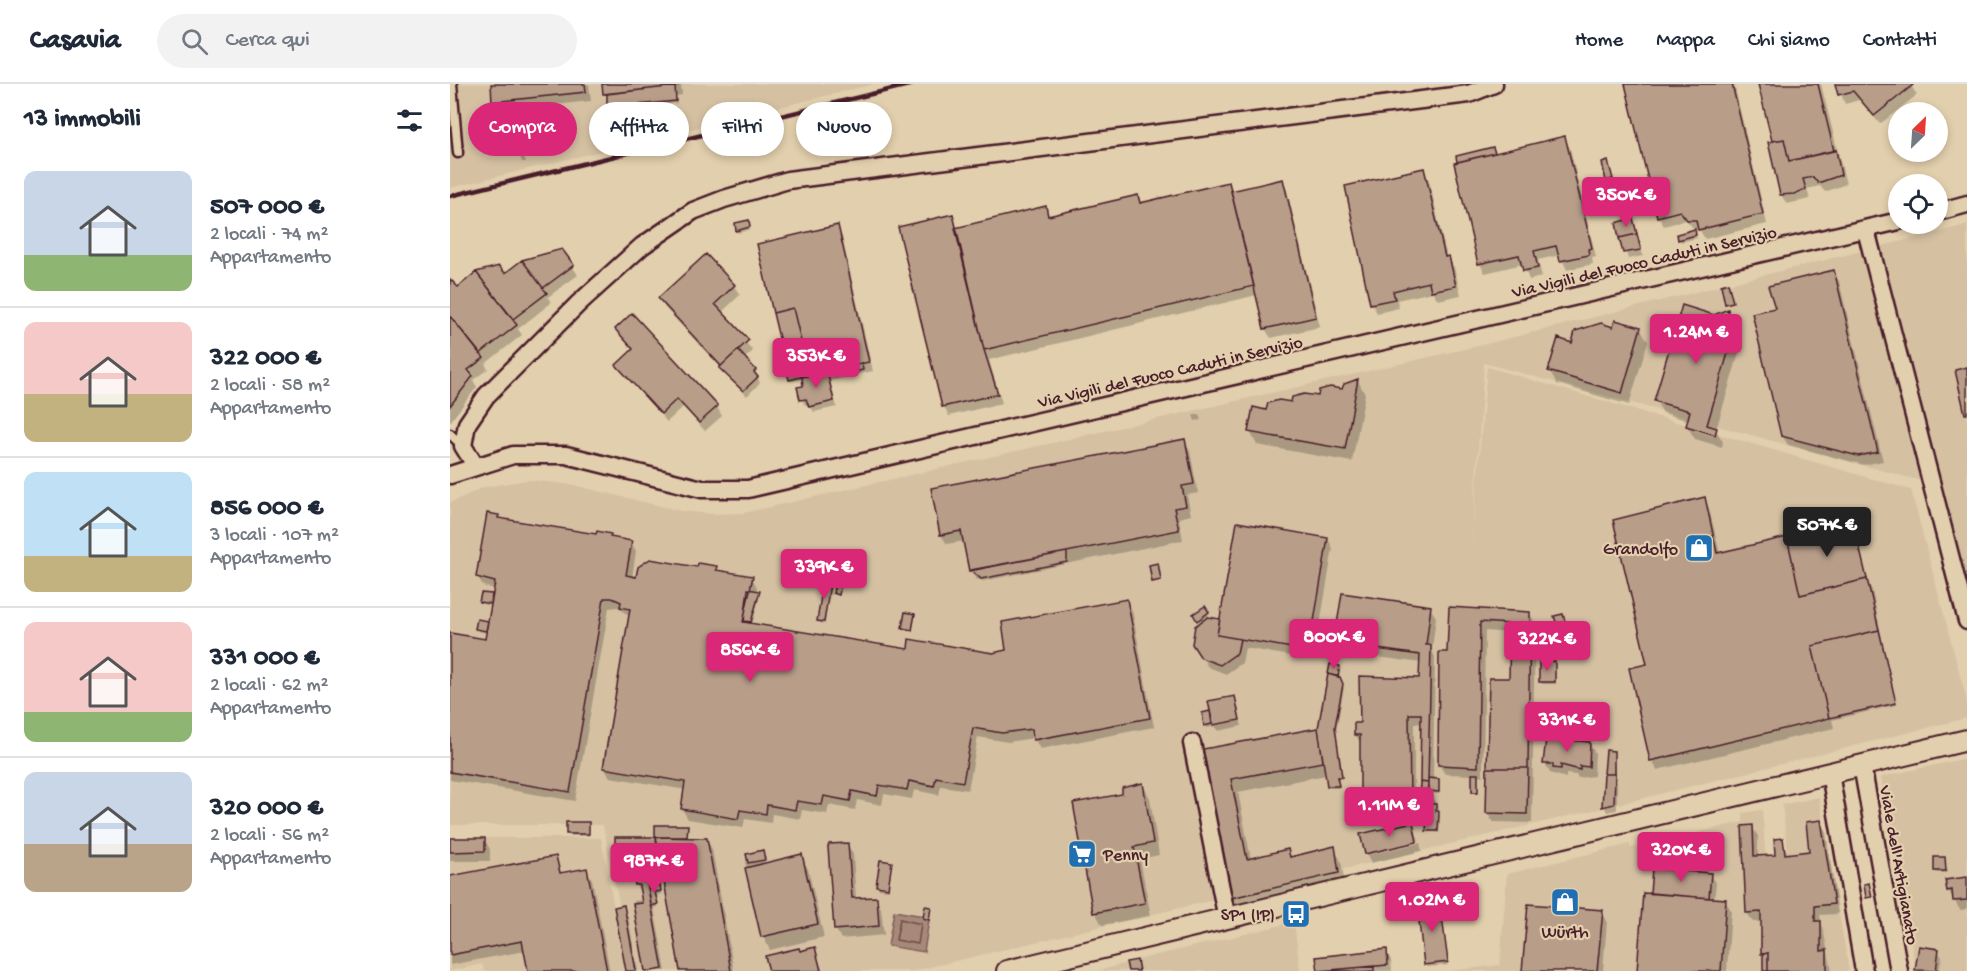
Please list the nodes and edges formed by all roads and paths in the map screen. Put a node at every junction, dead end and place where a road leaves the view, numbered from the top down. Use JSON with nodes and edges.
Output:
{"nodes":[{"id":1,"x":452,"y":84,"type":"edge"},
{"id":2,"x":1494,"y":84,"type":"edge"},
{"id":3,"x":458,"y":153,"type":"dead end"},
{"id":4,"x":1967,"y":204,"type":"edge"},
{"id":5,"x":1948,"y":209,"type":"edge"},
{"id":6,"x":1888,"y":224,"type":"edge"},
{"id":7,"x":1866,"y":230,"type":"junction"},
{"id":8,"x":450,"y":434,"type":"edge"},
{"id":9,"x":463,"y":446,"type":"junction"},
{"id":10,"x":475,"y":465,"type":"junction"},
{"id":11,"x":451,"y":472,"type":"edge"},
{"id":12,"x":1967,"y":621,"type":"edge"},
{"id":13,"x":1967,"y":740,"type":"edge"},
{"id":14,"x":1192,"y":743,"type":"dead end"},
{"id":15,"x":1862,"y":765,"type":"junction"},
{"id":16,"x":1830,"y":773,"type":"junction"},
{"id":17,"x":1227,"y":919,"type":"junction"},
{"id":18,"x":1007,"y":971,"type":"edge"},
{"id":19,"x":1864,"y":971,"type":"edge"},
{"id":20,"x":1899,"y":971,"type":"edge"}],
"edges":[{"from":1,"to":3,"type":"lane"},
{"from":2,"to":9,"type":"street"},
{"from":4,"to":5,"type":"street"},
{"from":6,"to":7,"type":"street","name":"Via Vigili del Fuoco Caduti in Servizio"},
{"from":7,"to":10,"type":"street","name":"Via Vigili del Fuoco Caduti in Servizio"},
{"from":7,"to":12,"type":"street"},
{"from":8,"to":9,"type":"lane"},
{"from":9,"to":10,"type":"street"},
{"from":10,"to":11,"type":"street","name":"Via Vigili del Fuoco Caduti in Servizio"},
{"from":13,"to":15,"type":"street"},
{"from":14,"to":17,"type":"street"},
{"from":15,"to":16,"type":"street"},
{"from":15,"to":20,"type":"street","name":"Viale dell'Artigianato"},
{"from":16,"to":17,"type":"street"},
{"from":16,"to":19,"type":"street"},
{"from":17,"to":18,"type":"street"}]}
